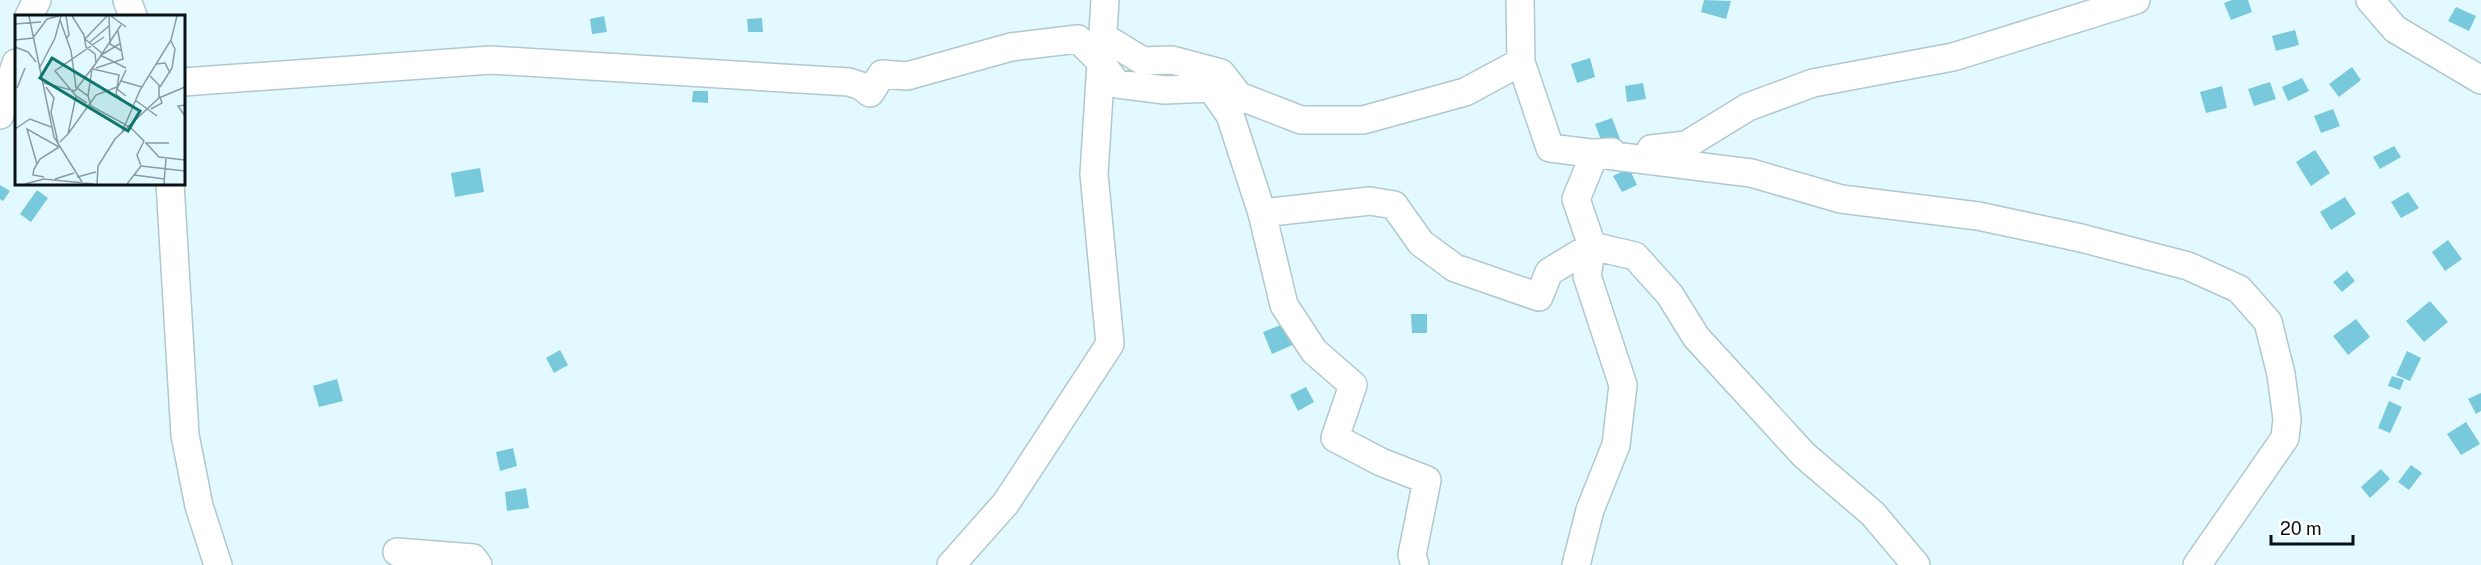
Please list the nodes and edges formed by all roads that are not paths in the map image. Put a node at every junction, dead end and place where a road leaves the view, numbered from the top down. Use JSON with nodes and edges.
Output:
{"nodes":[{"id":1,"x":37,"y":0,"type":"edge"},
{"id":2,"x":128,"y":0,"type":"edge"},
{"id":3,"x":1105,"y":0,"type":"edge"},
{"id":4,"x":1520,"y":0,"type":"edge"},
{"id":5,"x":2136,"y":0,"type":"edge"},
{"id":6,"x":2370,"y":0,"type":"edge"},
{"id":7,"x":30,"y":15,"type":"edge"},
{"id":8,"x":133,"y":15,"type":"edge"},
{"id":9,"x":1100,"y":48,"type":"junction"},
{"id":10,"x":1521,"y":62,"type":"junction"},
{"id":11,"x":15,"y":67,"type":"edge"},
{"id":12,"x":2481,"y":80,"type":"edge"},
{"id":13,"x":184,"y":82,"type":"edge"},
{"id":14,"x":9,"y":90,"type":"edge"},
{"id":15,"x":0,"y":115,"type":"edge"},
{"id":16,"x":1595,"y":153,"type":"junction"},
{"id":17,"x":170,"y":184,"type":"edge"},
{"id":18,"x":1262,"y":213,"type":"junction"},
{"id":19,"x":1592,"y":246,"type":"junction"},
{"id":20,"x":397,"y":552,"type":"dead end"},
{"id":21,"x":218,"y":565,"type":"edge"},
{"id":22,"x":478,"y":565,"type":"edge"},
{"id":23,"x":951,"y":565,"type":"edge"},
{"id":24,"x":1415,"y":565,"type":"edge"},
{"id":25,"x":1576,"y":565,"type":"edge"},
{"id":26,"x":1916,"y":565,"type":"edge"},
{"id":27,"x":2197,"y":565,"type":"edge"}],
"edges":[{"from":1,"to":7,"type":"street"},
{"from":2,"to":8,"type":"street"},
{"from":3,"to":9,"type":"street"},
{"from":4,"to":10,"type":"street"},
{"from":5,"to":16,"type":"street"},
{"from":6,"to":12,"type":"street"},
{"from":9,"to":10,"type":"street"},
{"from":9,"to":13,"type":"street"},
{"from":9,"to":18,"type":"street"},
{"from":9,"to":23,"type":"street"},
{"from":10,"to":16,"type":"street"},
{"from":11,"to":14,"type":"street"},
{"from":14,"to":15,"type":"street"},
{"from":16,"to":19,"type":"street"},
{"from":16,"to":27,"type":"street"},
{"from":17,"to":21,"type":"street"},
{"from":18,"to":19,"type":"street"},
{"from":18,"to":24,"type":"street"},
{"from":19,"to":25,"type":"street"},
{"from":19,"to":26,"type":"street"},
{"from":20,"to":22,"type":"street"}]}
